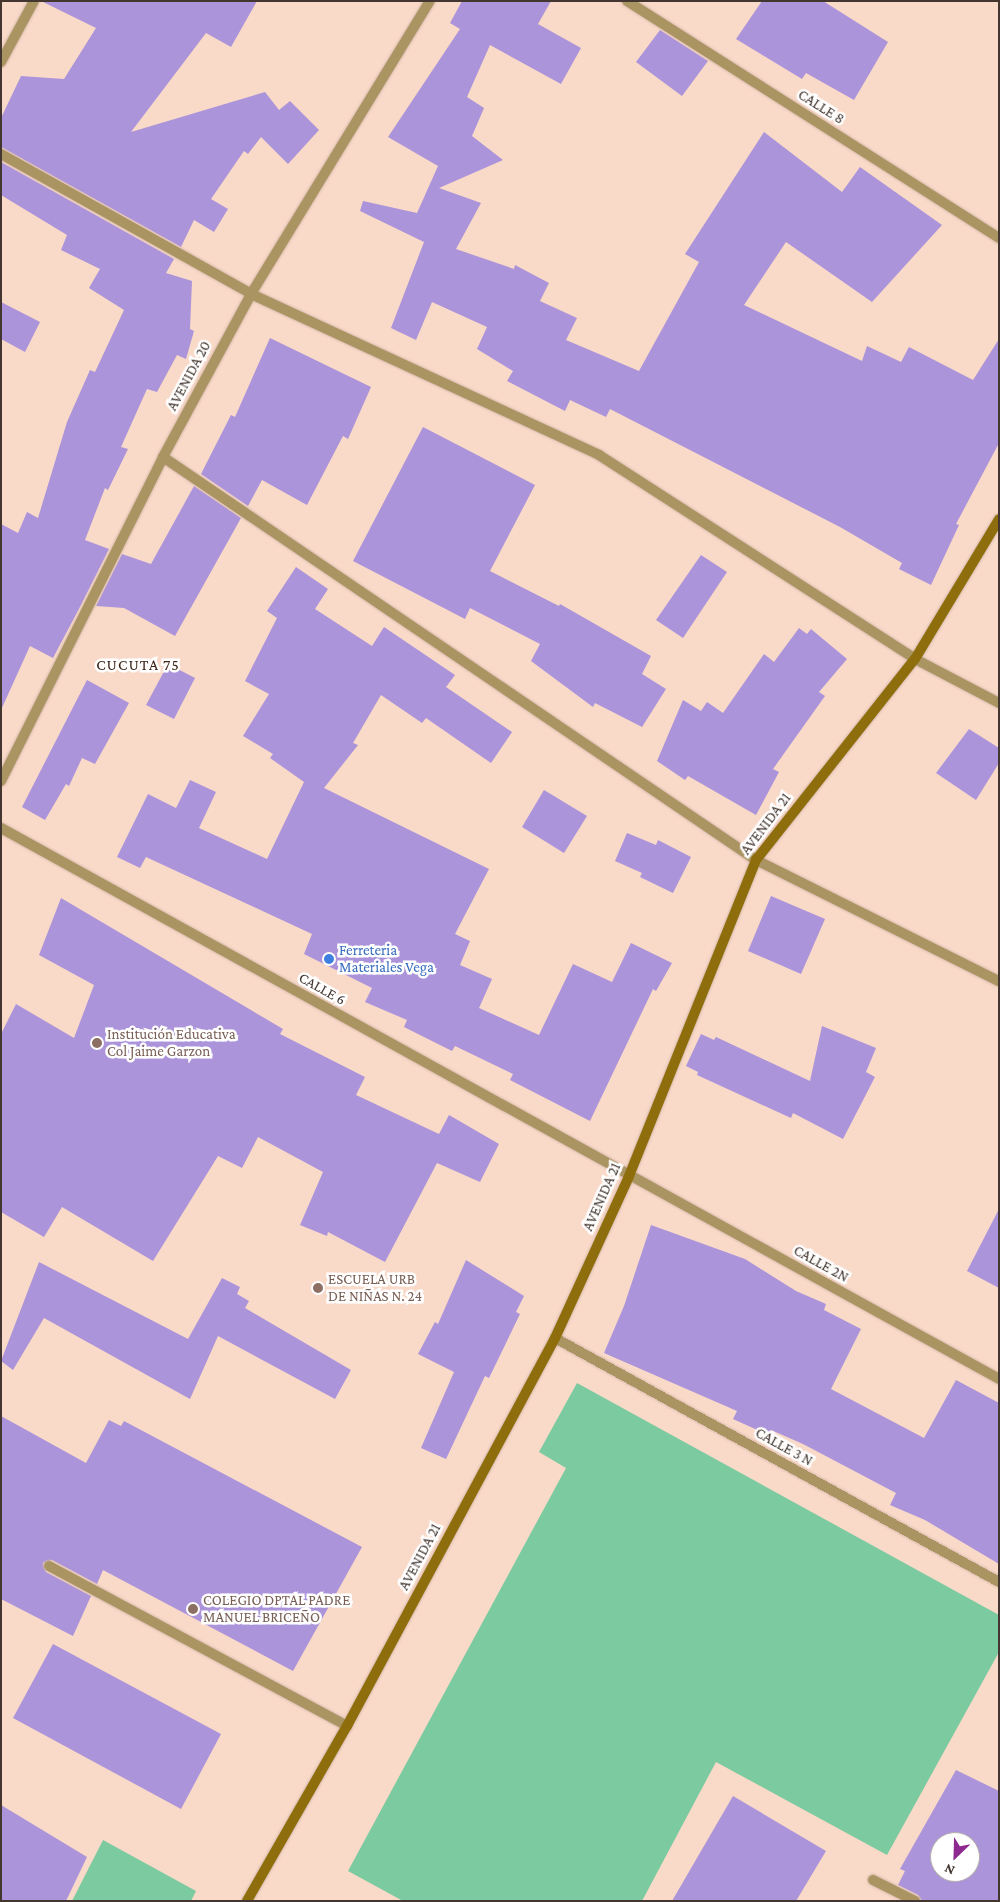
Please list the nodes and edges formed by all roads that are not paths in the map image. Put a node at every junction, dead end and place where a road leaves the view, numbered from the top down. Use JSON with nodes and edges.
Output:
{"nodes":[{"id":1,"x":34,"y":1,"type":"edge"},
{"id":2,"x":430,"y":1,"type":"edge"},
{"id":3,"x":627,"y":1,"type":"edge"},
{"id":4,"x":1,"y":62,"type":"edge"},
{"id":5,"x":1,"y":154,"type":"edge"},
{"id":6,"x":999,"y":238,"type":"edge"},
{"id":7,"x":251,"y":294,"type":"junction"},
{"id":8,"x":163,"y":457,"type":"junction"},
{"id":9,"x":999,"y":519,"type":"edge"},
{"id":10,"x":915,"y":659,"type":"junction"},
{"id":11,"x":999,"y":703,"type":"edge"},
{"id":12,"x":1,"y":780,"type":"edge"},
{"id":13,"x":1,"y":828,"type":"edge"},
{"id":14,"x":756,"y":860,"type":"junction"},
{"id":15,"x":999,"y":981,"type":"edge"},
{"id":16,"x":629,"y":1176,"type":"junction"},
{"id":17,"x":555,"y":1338,"type":"junction"},
{"id":18,"x":999,"y":1379,"type":"edge"},
{"id":19,"x":49,"y":1566,"type":"dead end"},
{"id":20,"x":999,"y":1582,"type":"edge"},
{"id":21,"x":347,"y":1726,"type":"junction"},
{"id":22,"x":873,"y":1880,"type":"dead end"},
{"id":23,"x":247,"y":1901,"type":"edge"},
{"id":24,"x":915,"y":1901,"type":"edge"}],
"edges":[{"from":1,"to":4,"type":"street"},
{"from":2,"to":7,"type":"street","name":"AVENIDA 20"},
{"from":3,"to":6,"type":"street","name":"CALLE 8"},
{"from":5,"to":7,"type":"street"},
{"from":7,"to":8,"type":"street","name":"AVENIDA 20"},
{"from":7,"to":10,"type":"street"},
{"from":8,"to":12,"type":"street","name":"AVENIDA 20"},
{"from":8,"to":14,"type":"street"},
{"from":9,"to":10,"type":"main road","name":"AVENIDA 21"},
{"from":10,"to":11,"type":"street"},
{"from":10,"to":14,"type":"main road","name":"AVENIDA 21"},
{"from":13,"to":16,"type":"street","name":"CALLE 6"},
{"from":14,"to":15,"type":"street"},
{"from":14,"to":16,"type":"main road","name":"AVENIDA 21"},
{"from":16,"to":17,"type":"main road","name":"AVENIDA 21"},
{"from":16,"to":18,"type":"street","name":"CALLE 2N"},
{"from":17,"to":20,"type":"street","name":"CALLE 3 N"},
{"from":17,"to":21,"type":"main road","name":"AVENIDA 21"},
{"from":19,"to":21,"type":"street"},
{"from":21,"to":23,"type":"main road","name":"AVENIDA 21"},
{"from":22,"to":24,"type":"street"}]}
